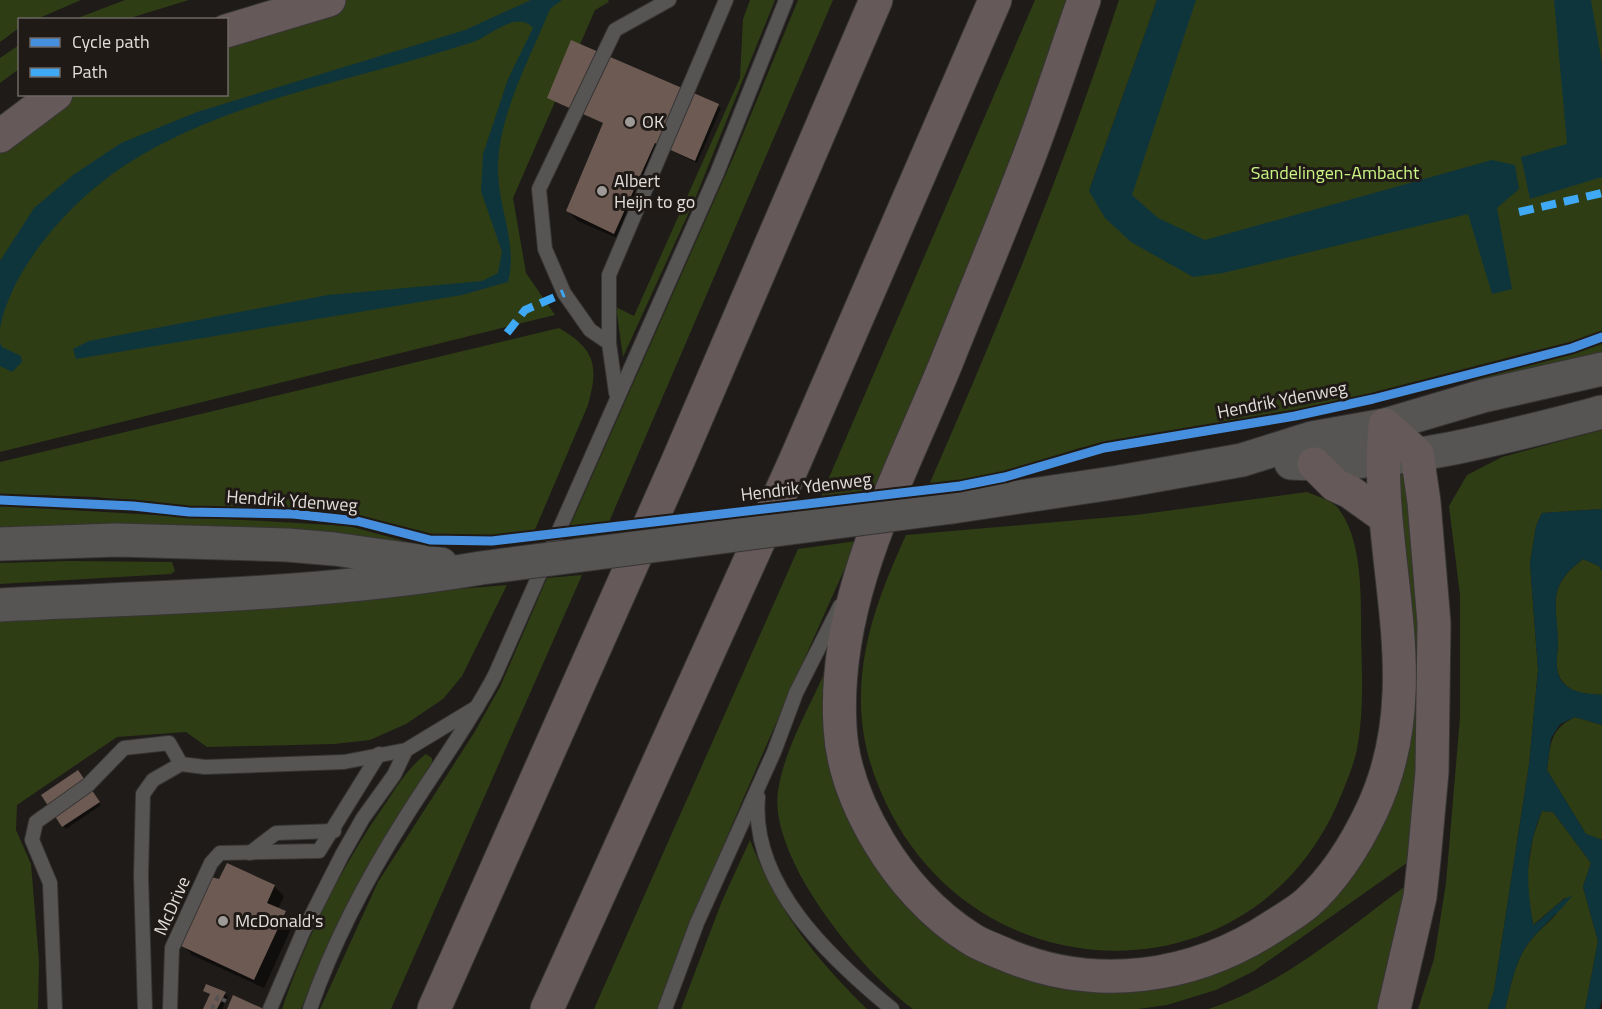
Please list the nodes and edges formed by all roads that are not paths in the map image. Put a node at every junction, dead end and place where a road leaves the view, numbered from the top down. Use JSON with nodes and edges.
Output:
{"nodes":[{"id":1,"x":328,"y":0,"type":"edge"},
{"id":2,"x":669,"y":0,"type":"edge"},
{"id":3,"x":726,"y":0,"type":"edge"},
{"id":4,"x":786,"y":0,"type":"edge"},
{"id":5,"x":876,"y":0,"type":"edge"},
{"id":6,"x":995,"y":0,"type":"edge"},
{"id":7,"x":1084,"y":0,"type":"edge"},
{"id":8,"x":228,"y":30,"type":"edge"},
{"id":9,"x":53,"y":96,"type":"edge"},
{"id":10,"x":0,"y":136,"type":"edge"},
{"id":11,"x":609,"y":343,"type":"junction"},
{"id":12,"x":1602,"y":369,"type":"edge"},
{"id":13,"x":616,"y":397,"type":"junction"},
{"id":14,"x":1602,"y":412,"type":"edge"},
{"id":15,"x":1385,"y":425,"type":"junction"},
{"id":16,"x":1417,"y":454,"type":"junction"},
{"id":17,"x":1382,"y":458,"type":"junction"},
{"id":18,"x":1242,"y":460,"type":"junction"},
{"id":19,"x":1314,"y":464,"type":"junction"},
{"id":20,"x":1385,"y":517,"type":"junction"},
{"id":21,"x":0,"y":544,"type":"edge"},
{"id":22,"x":864,"y":559,"type":"junction"},
{"id":23,"x":481,"y":568,"type":"junction"},
{"id":24,"x":0,"y":605,"type":"edge"},
{"id":25,"x":479,"y":706,"type":"junction"},
{"id":26,"x":406,"y":750,"type":"junction"},
{"id":27,"x":379,"y":754,"type":"junction"},
{"id":28,"x":181,"y":764,"type":"junction"},
{"id":29,"x":760,"y":785,"type":"junction"},
{"id":30,"x":334,"y":831,"type":"junction"},
{"id":31,"x":250,"y":853,"type":"junction"},
{"id":32,"x":54,"y":1009,"type":"edge"},
{"id":33,"x":145,"y":1009,"type":"edge"},
{"id":34,"x":170,"y":1009,"type":"edge"},
{"id":35,"x":270,"y":1009,"type":"edge"},
{"id":36,"x":310,"y":1009,"type":"edge"},
{"id":37,"x":434,"y":1009,"type":"edge"},
{"id":38,"x":547,"y":1009,"type":"edge"},
{"id":39,"x":665,"y":1009,"type":"edge"},
{"id":40,"x":892,"y":1009,"type":"edge"},
{"id":41,"x":1394,"y":1009,"type":"edge"}],
"edges":[{"from":1,"to":8,"type":"highway"},
{"from":2,"to":11,"type":"lane"},
{"from":3,"to":11,"type":"lane"},
{"from":4,"to":13,"type":"lane"},
{"from":5,"to":37,"type":"highway"},
{"from":6,"to":38,"type":"highway"},
{"from":7,"to":22,"type":"highway"},
{"from":9,"to":10,"type":"highway"},
{"from":11,"to":13,"type":"lane"},
{"from":12,"to":15,"type":"main road"},
{"from":13,"to":25,"type":"lane"},
{"from":14,"to":16,"type":"main road"},
{"from":15,"to":16,"type":"highway"},
{"from":15,"to":17,"type":"highway"},
{"from":15,"to":18,"type":"main road"},
{"from":16,"to":17,"type":"main road"},
{"from":16,"to":41,"type":"highway"},
{"from":17,"to":19,"type":"main road"},
{"from":17,"to":20,"type":"highway"},
{"from":18,"to":19,"type":"main road"},
{"from":18,"to":23,"type":"main road","bridge":true},
{"from":19,"to":20,"type":"highway"},
{"from":20,"to":22,"type":"highway"},
{"from":21,"to":23,"type":"main road"},
{"from":22,"to":29,"type":"lane"},
{"from":23,"to":24,"type":"main road"},
{"from":25,"to":26,"type":"lane"},
{"from":25,"to":36,"type":"lane"},
{"from":26,"to":27,"type":"lane"},
{"from":26,"to":35,"type":"lane"},
{"from":27,"to":28,"type":"lane"},
{"from":27,"to":30,"type":"lane","name":"McDrive"},
{"from":28,"to":32,"type":"lane"},
{"from":28,"to":33,"type":"lane"},
{"from":29,"to":39,"type":"lane"},
{"from":29,"to":40,"type":"lane"},
{"from":30,"to":31,"type":"lane"},
{"from":30,"to":31,"type":"lane","name":"McDrive"},
{"from":31,"to":34,"type":"lane","name":"McDrive"}]}
